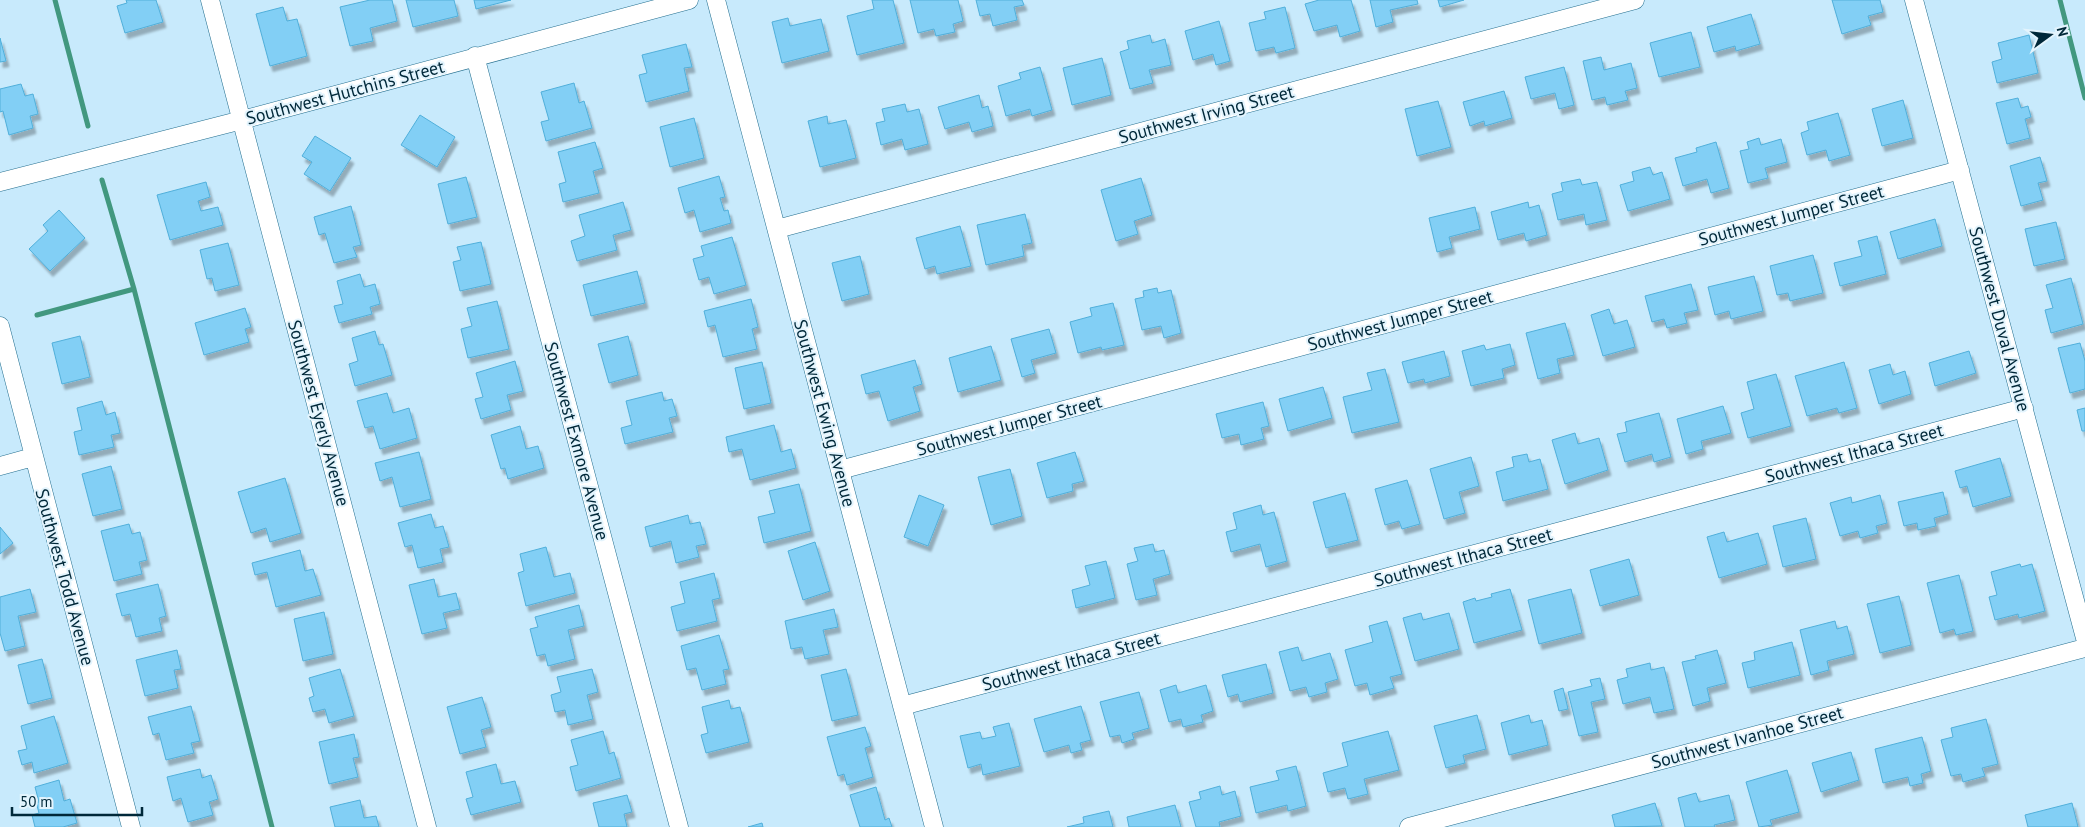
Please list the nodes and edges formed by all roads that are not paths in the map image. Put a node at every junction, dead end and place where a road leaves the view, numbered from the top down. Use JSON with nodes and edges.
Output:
{"nodes":[{"id":1,"x":210,"y":0,"type":"edge"},
{"id":2,"x":689,"y":0,"type":"edge"},
{"id":3,"x":716,"y":0,"type":"edge"},
{"id":4,"x":1635,"y":0,"type":"edge"},
{"id":5,"x":1914,"y":0,"type":"edge"},
{"id":6,"x":475,"y":56,"type":"junction"},
{"id":7,"x":242,"y":120,"type":"junction"},
{"id":8,"x":1960,"y":170,"type":"junction"},
{"id":9,"x":0,"y":182,"type":"edge"},
{"id":10,"x":777,"y":229,"type":"junction"},
{"id":11,"x":0,"y":326,"type":"edge"},
{"id":12,"x":2024,"y":408,"type":"junction"},
{"id":13,"x":33,"y":457,"type":"junction"},
{"id":14,"x":0,"y":466,"type":"edge"},
{"id":15,"x":840,"y":470,"type":"junction"},
{"id":16,"x":2085,"y":638,"type":"edge"},
{"id":17,"x":2085,"y":648,"type":"edge"},
{"id":18,"x":902,"y":706,"type":"junction"},
{"id":19,"x":131,"y":827,"type":"edge"},
{"id":20,"x":427,"y":827,"type":"edge"},
{"id":21,"x":679,"y":827,"type":"edge"},
{"id":22,"x":934,"y":827,"type":"edge"},
{"id":23,"x":1409,"y":827,"type":"edge"}],
"edges":[{"from":1,"to":7,"type":"street","name":"Southwest Eyerly Avenue"},
{"from":2,"to":6,"type":"street","name":"Southwest Hutchins Street"},
{"from":3,"to":10,"type":"street","name":"Southwest Ewing Avenue"},
{"from":4,"to":10,"type":"street","name":"Southwest Irving Street"},
{"from":5,"to":8,"type":"street","name":"Southwest Duval Avenue"},
{"from":6,"to":7,"type":"street","name":"Southwest Hutchins Street"},
{"from":6,"to":21,"type":"street","name":"Southwest Exmore Avenue"},
{"from":7,"to":9,"type":"street","name":"Southwest Hutchins Street"},
{"from":7,"to":20,"type":"street","name":"Southwest Eyerly Avenue"},
{"from":8,"to":12,"type":"street","name":"Southwest Duval Avenue"},
{"from":8,"to":15,"type":"street","name":"Southwest Jumper Street"},
{"from":10,"to":15,"type":"street","name":"Southwest Ewing Avenue"},
{"from":11,"to":13,"type":"street","name":"Southwest Todd Avenue"},
{"from":12,"to":16,"type":"street","name":"Southwest Duval Avenue"},
{"from":12,"to":18,"type":"street","name":"Southwest Ithaca Street"},
{"from":13,"to":14,"type":"street"},
{"from":13,"to":19,"type":"street","name":"Southwest Todd Avenue"},
{"from":15,"to":18,"type":"street","name":"Southwest Ewing Avenue"},
{"from":17,"to":23,"type":"street","name":"Southwest Ivanhoe Street"},
{"from":18,"to":22,"type":"street","name":"Southwest Ewing Avenue"}]}
